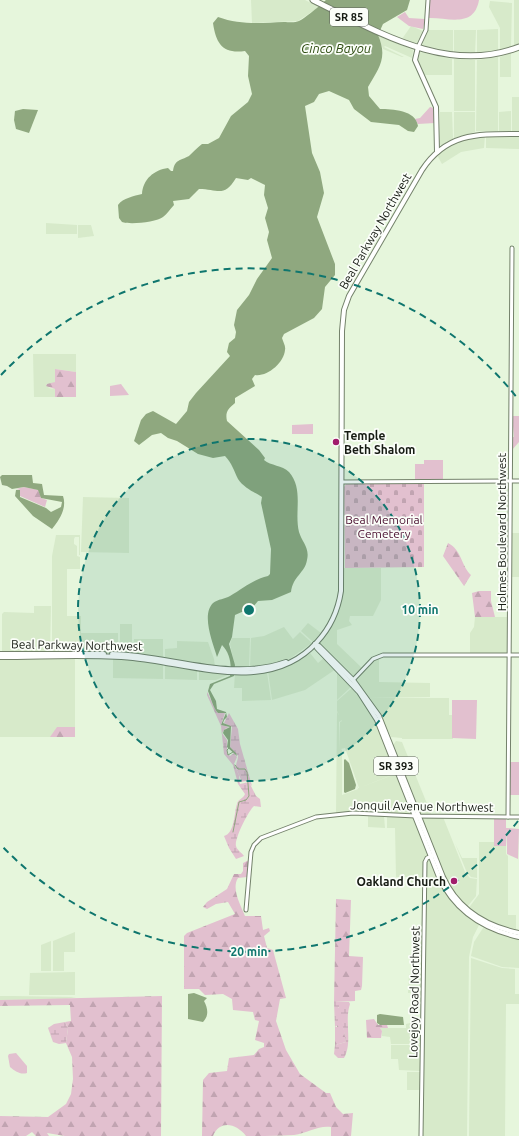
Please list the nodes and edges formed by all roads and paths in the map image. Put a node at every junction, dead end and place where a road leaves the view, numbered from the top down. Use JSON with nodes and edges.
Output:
{"nodes":[{"id":1,"x":428,"y":0,"type":"edge"},
{"id":2,"x":316,"y":1,"type":"edge"},
{"id":3,"x":418,"y":47,"type":"junction"},
{"id":4,"x":519,"y":47,"type":"edge"},
{"id":5,"x":519,"y":134,"type":"edge"},
{"id":6,"x":437,"y":152,"type":"junction"},
{"id":7,"x":512,"y":248,"type":"dead end"},
{"id":8,"x":511,"y":481,"type":"junction"},
{"id":9,"x":519,"y":481,"type":"edge"},
{"id":10,"x":342,"y":482,"type":"junction"},
{"id":11,"x":315,"y":644,"type":"junction"},
{"id":12,"x":311,"y":649,"type":"junction"},
{"id":13,"x":318,"y":649,"type":"junction"},
{"id":14,"x":0,"y":654,"type":"edge"},
{"id":15,"x":23,"y":655,"type":"junction"},
{"id":16,"x":509,"y":655,"type":"junction"},
{"id":17,"x":519,"y":655,"type":"edge"},
{"id":18,"x":0,"y":657,"type":"edge"},
{"id":19,"x":290,"y":660,"type":"junction"},
{"id":20,"x":282,"y":666,"type":"junction"},
{"id":21,"x":337,"y":669,"type":"junction"},
{"id":22,"x":235,"y":670,"type":"junction"},
{"id":23,"x":344,"y":670,"type":"junction"},
{"id":24,"x":352,"y":681,"type":"junction"},
{"id":25,"x":418,"y":816,"type":"junction"},
{"id":26,"x":508,"y":817,"type":"junction"},
{"id":27,"x":519,"y":817,"type":"edge"},
{"id":28,"x":433,"y":855,"type":"junction"},
{"id":29,"x":246,"y":910,"type":"dead end"},
{"id":30,"x":518,"y":935,"type":"edge"},
{"id":31,"x":421,"y":1136,"type":"edge"}],
"edges":[{"from":1,"to":3,"type":"street"},
{"from":2,"to":3,"type":"highway","number":"SR 85"},
{"from":3,"to":4,"type":"highway","number":"SR 85"},
{"from":3,"to":6,"type":"main road"},
{"from":5,"to":6,"type":"main road","name":"Beal Parkway Northwest"},
{"from":6,"to":10,"type":"main road","name":"Beal Parkway Northwest"},
{"from":7,"to":8,"type":"street","name":"Holmes Boulevard Northwest"},
{"from":8,"to":9,"type":"street"},
{"from":8,"to":10,"type":"street"},
{"from":8,"to":16,"type":"street","name":"Holmes Boulevard Northwest"},
{"from":10,"to":11,"type":"main road","name":"Beal Parkway Northwest"},
{"from":11,"to":12,"type":"main road","name":"Beal Parkway Northwest"},
{"from":11,"to":13,"type":"main road","number":"SR 393"},
{"from":11,"to":19,"type":"main road","name":"Beal Parkway Northwest"},
{"from":11,"to":23,"type":"main road","number":"SR 393"},
{"from":12,"to":13,"type":"main road"},
{"from":12,"to":20,"type":"main road","name":"Beal Parkway Northwest"},
{"from":13,"to":21,"type":"main road","number":"SR 393"},
{"from":14,"to":15,"type":"main road","name":"Beal Parkway Northwest"},
{"from":15,"to":18,"type":"main road","name":"Beal Parkway Northwest"},
{"from":15,"to":22,"type":"main road","name":"Beal Parkway Northwest"},
{"from":16,"to":17,"type":"street"},
{"from":16,"to":24,"type":"street"},
{"from":16,"to":26,"type":"street","name":"Holmes Boulevard Northwest"},
{"from":19,"to":20,"type":"main road"},
{"from":19,"to":22,"type":"main road","name":"Beal Parkway Northwest"},
{"from":20,"to":22,"type":"main road","name":"Beal Parkway Northwest"},
{"from":21,"to":23,"type":"main road"},
{"from":21,"to":24,"type":"main road","number":"SR 393"},
{"from":23,"to":24,"type":"main road","number":"SR 393"},
{"from":24,"to":25,"type":"main road","number":"SR 393"},
{"from":25,"to":26,"type":"street","name":"Jonquil Avenue Northwest"},
{"from":25,"to":28,"type":"main road","number":"SR 393"},
{"from":25,"to":29,"type":"street","name":"Jonquil Avenue Northwest"},
{"from":26,"to":27,"type":"street","name":"Jonquil Avenue Northwest"},
{"from":28,"to":30,"type":"main road","number":"SR 393"},
{"from":28,"to":31,"type":"street","name":"Lovejoy Road Northwest"}]}
